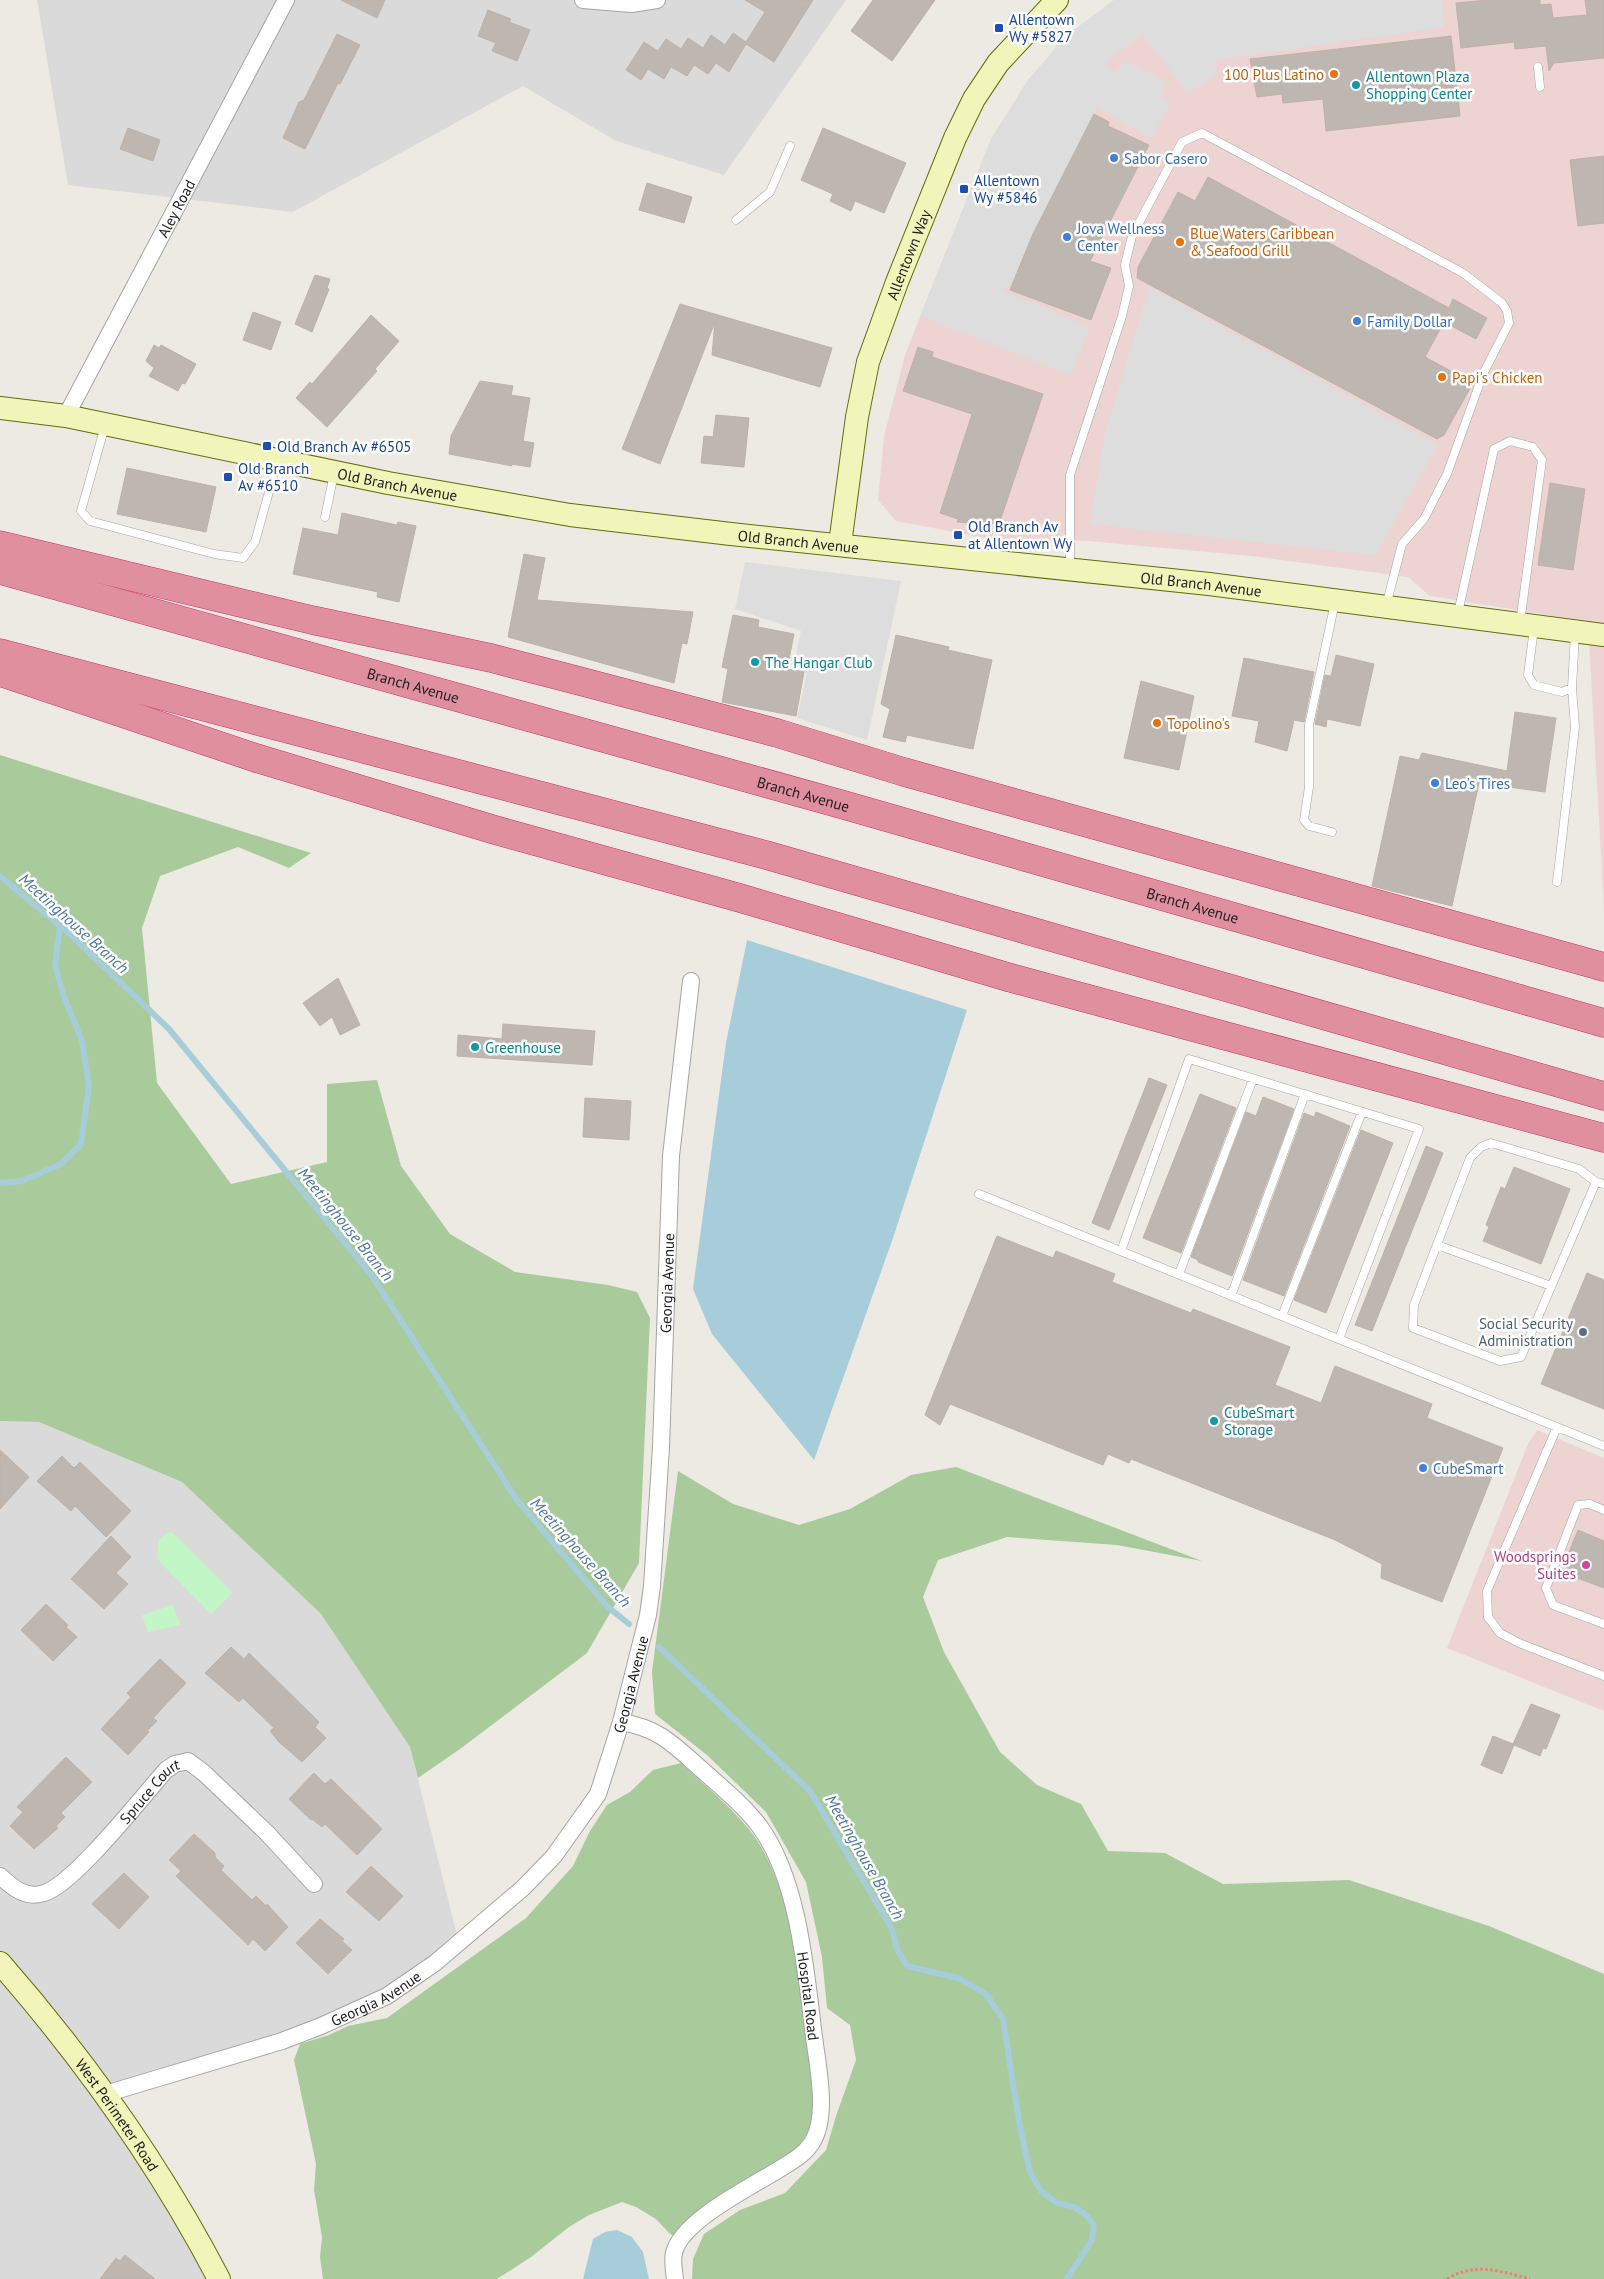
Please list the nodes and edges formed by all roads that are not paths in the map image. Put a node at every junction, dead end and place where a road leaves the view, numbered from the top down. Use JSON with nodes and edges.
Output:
{"nodes":[{"id":1,"x":286,"y":0,"type":"edge"},
{"id":2,"x":583,"y":0,"type":"edge"},
{"id":3,"x":658,"y":0,"type":"edge"},
{"id":4,"x":1057,"y":0,"type":"edge"},
{"id":5,"x":1538,"y":67,"type":"dead end"},
{"id":6,"x":1540,"y":87,"type":"dead end"},
{"id":7,"x":790,"y":146,"type":"dead end"},
{"id":8,"x":736,"y":220,"type":"dead end"},
{"id":9,"x":0,"y":408,"type":"edge"},
{"id":10,"x":66,"y":416,"type":"junction"},
{"id":11,"x":105,"y":424,"type":"junction"},
{"id":12,"x":277,"y":460,"type":"junction"},
{"id":13,"x":334,"y":472,"type":"junction"},
{"id":14,"x":325,"y":517,"type":"dead end"},
{"id":15,"x":840,"y":544,"type":"junction"},
{"id":16,"x":0,"y":545,"type":"edge"},
{"id":17,"x":1070,"y":569,"type":"junction"},
{"id":18,"x":0,"y":570,"type":"edge"},
{"id":19,"x":1335,"y":600,"type":"junction"},
{"id":20,"x":1386,"y":606,"type":"junction"},
{"id":21,"x":1457,"y":615,"type":"junction"},
{"id":22,"x":1527,"y":625,"type":"junction"},
{"id":23,"x":1575,"y":631,"type":"junction"},
{"id":24,"x":1604,"y":635,"type":"edge"},
{"id":25,"x":0,"y":653,"type":"edge"},
{"id":26,"x":0,"y":672,"type":"edge"},
{"id":27,"x":1572,"y":688,"type":"junction"},
{"id":28,"x":1332,"y":832,"type":"dead end"},
{"id":29,"x":1557,"y":882,"type":"dead end"},
{"id":30,"x":1604,"y":967,"type":"edge"},
{"id":31,"x":690,"y":981,"type":"dead end"},
{"id":32,"x":1604,"y":1023,"type":"edge"},
{"id":33,"x":1253,"y":1078,"type":"junction"},
{"id":34,"x":1305,"y":1094,"type":"junction"},
{"id":35,"x":1604,"y":1096,"type":"edge"},
{"id":36,"x":1362,"y":1112,"type":"junction"},
{"id":37,"x":1546,"y":1122,"type":"junction"},
{"id":38,"x":1604,"y":1138,"type":"edge"},
{"id":39,"x":1604,"y":1145,"type":"edge"},
{"id":40,"x":1600,"y":1183,"type":"edge"},
{"id":41,"x":979,"y":1194,"type":"dead end"},
{"id":42,"x":1437,"y":1244,"type":"junction"},
{"id":43,"x":1121,"y":1251,"type":"junction"},
{"id":44,"x":1179,"y":1274,"type":"junction"},
{"id":45,"x":1551,"y":1286,"type":"junction"},
{"id":46,"x":1231,"y":1296,"type":"junction"},
{"id":47,"x":1282,"y":1316,"type":"junction"},
{"id":48,"x":1338,"y":1339,"type":"junction"},
{"id":49,"x":1557,"y":1427,"type":"junction"},
{"id":50,"x":1604,"y":1446,"type":"edge"},
{"id":51,"x":1604,"y":1510,"type":"edge"},
{"id":52,"x":1604,"y":1624,"type":"edge"},
{"id":53,"x":1604,"y":1676,"type":"edge"},
{"id":54,"x":621,"y":1722,"type":"junction"},
{"id":55,"x":0,"y":1876,"type":"edge"},
{"id":56,"x":314,"y":1884,"type":"dead end"},
{"id":57,"x":0,"y":1963,"type":"edge"},
{"id":58,"x":105,"y":2094,"type":"junction"},
{"id":59,"x":220,"y":2279,"type":"edge"},
{"id":60,"x":675,"y":2279,"type":"edge"}],
"edges":[{"from":1,"to":10,"type":"street","name":"Aley Road"},
{"from":2,"to":3,"type":"street"},
{"from":4,"to":15,"type":"main road","name":"Allentown Way"},
{"from":5,"to":6,"type":"lane"},
{"from":7,"to":8,"type":"lane"},
{"from":9,"to":10,"type":"main road","name":"Old Branch Avenue"},
{"from":10,"to":11,"type":"main road","name":"Old Branch Avenue"},
{"from":11,"to":12,"type":"main road","name":"Old Branch Avenue"},
{"from":11,"to":12,"type":"lane"},
{"from":12,"to":13,"type":"main road","name":"Old Branch Avenue"},
{"from":13,"to":14,"type":"lane"},
{"from":13,"to":15,"type":"main road","name":"Old Branch Avenue"},
{"from":15,"to":17,"type":"main road","name":"Old Branch Avenue"},
{"from":16,"to":30,"type":"highway"},
{"from":17,"to":19,"type":"main road","name":"Old Branch Avenue"},
{"from":17,"to":20,"type":"lane"},
{"from":18,"to":32,"type":"highway","name":"Branch Avenue"},
{"from":19,"to":20,"type":"main road","name":"Old Branch Avenue"},
{"from":19,"to":28,"type":"lane"},
{"from":20,"to":21,"type":"main road","name":"Old Branch Avenue"},
{"from":21,"to":22,"type":"main road","name":"Old Branch Avenue"},
{"from":21,"to":22,"type":"lane"},
{"from":22,"to":23,"type":"main road","name":"Old Branch Avenue"},
{"from":22,"to":27,"type":"lane"},
{"from":23,"to":24,"type":"main road","name":"Old Branch Avenue"},
{"from":23,"to":27,"type":"lane"},
{"from":25,"to":35,"type":"highway"},
{"from":26,"to":37,"type":"highway"},
{"from":27,"to":29,"type":"lane"},
{"from":31,"to":54,"type":"street","name":"Georgia Avenue"},
{"from":33,"to":34,"type":"lane"},
{"from":33,"to":43,"type":"lane"},
{"from":33,"to":44,"type":"lane"},
{"from":34,"to":36,"type":"lane"},
{"from":34,"to":46,"type":"lane"},
{"from":36,"to":47,"type":"lane"},
{"from":36,"to":48,"type":"lane"},
{"from":37,"to":38,"type":"highway"},
{"from":37,"to":39,"type":"highway"},
{"from":40,"to":42,"type":"lane"},
{"from":40,"to":45,"type":"lane"},
{"from":41,"to":43,"type":"lane"},
{"from":42,"to":45,"type":"lane"},
{"from":42,"to":45,"type":"lane"},
{"from":43,"to":44,"type":"lane"},
{"from":44,"to":46,"type":"lane"},
{"from":46,"to":47,"type":"lane"},
{"from":47,"to":48,"type":"lane"},
{"from":48,"to":49,"type":"lane"},
{"from":49,"to":50,"type":"lane"},
{"from":49,"to":53,"type":"lane"},
{"from":51,"to":52,"type":"lane"},
{"from":54,"to":58,"type":"street","name":"Georgia Avenue"},
{"from":54,"to":60,"type":"street","name":"Hospital Road"},
{"from":55,"to":56,"type":"street","name":"Spruce Court"},
{"from":57,"to":58,"type":"main road","name":"West Perimeter Road"},
{"from":58,"to":59,"type":"main road","name":"West Perimeter Road"}]}
